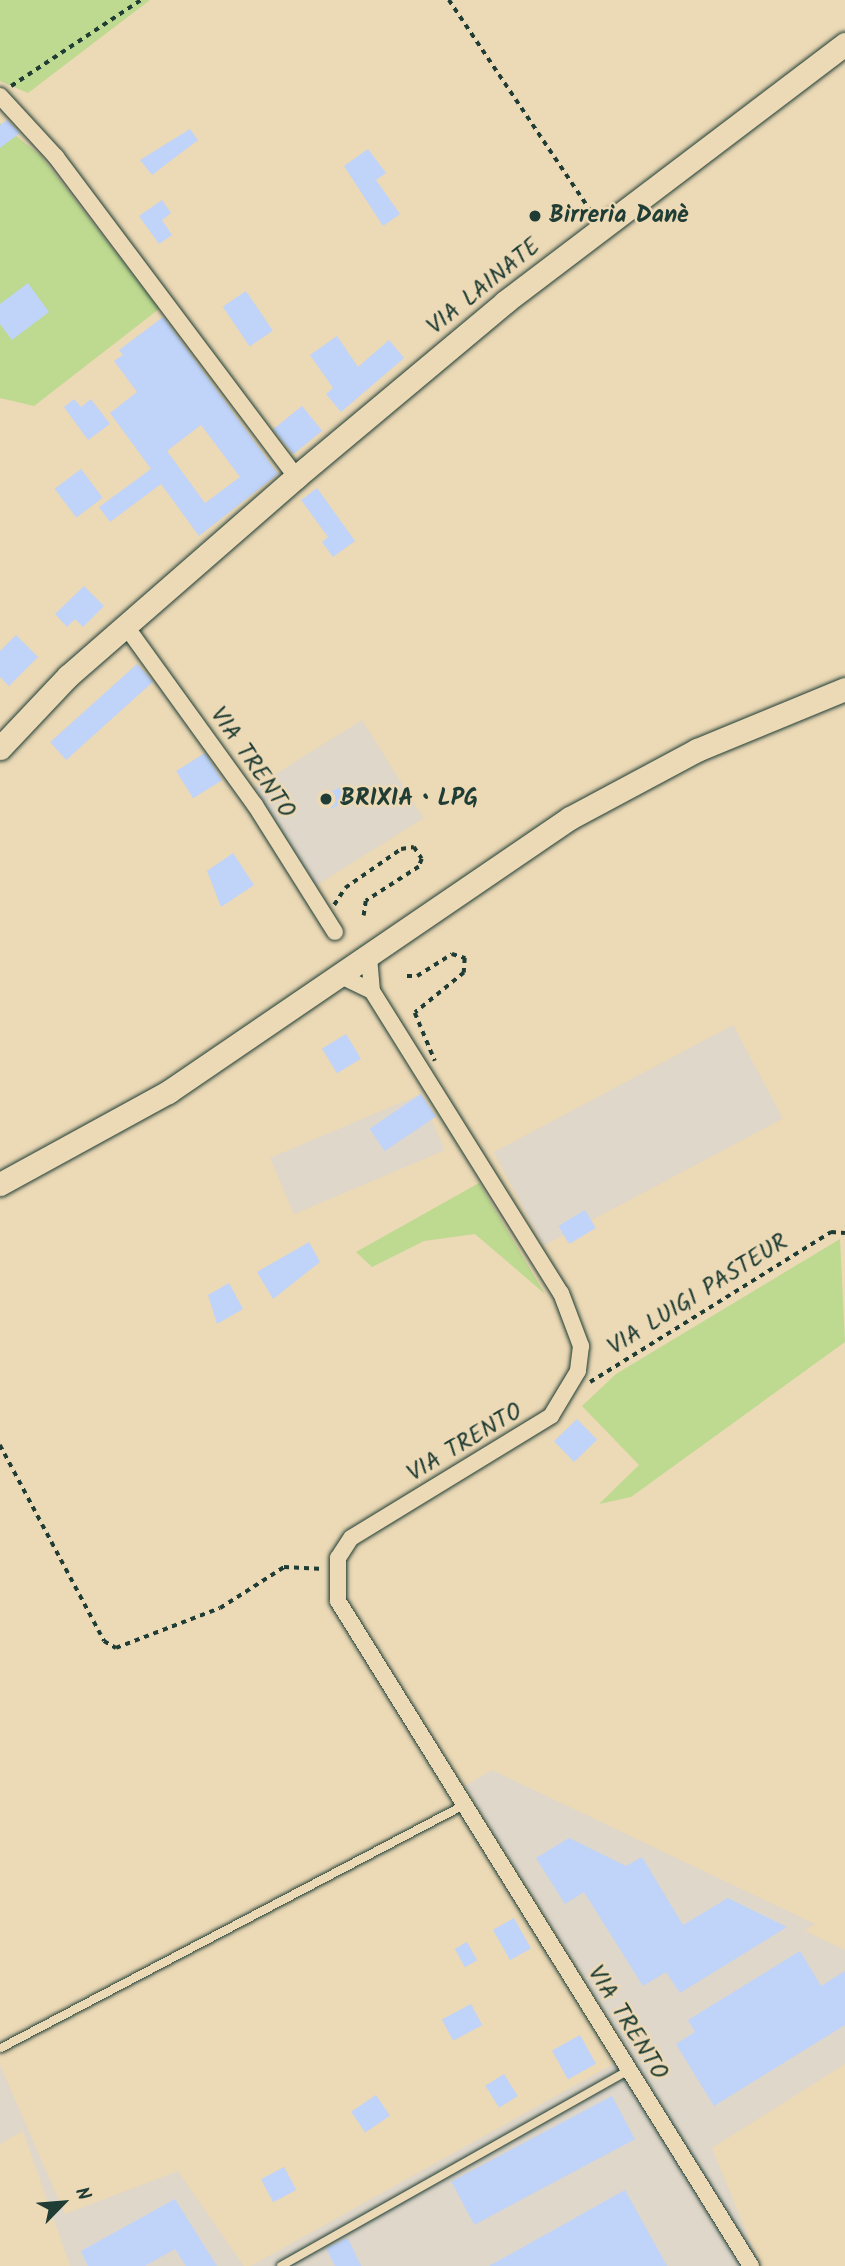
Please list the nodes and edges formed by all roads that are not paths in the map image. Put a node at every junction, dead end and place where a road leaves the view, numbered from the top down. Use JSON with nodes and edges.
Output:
{"nodes":[{"id":1,"x":845,"y":44,"type":"edge"},
{"id":2,"x":0,"y":96,"type":"edge"},
{"id":3,"x":296,"y":477,"type":"junction"},
{"id":4,"x":125,"y":625,"type":"junction"},
{"id":5,"x":845,"y":689,"type":"edge"},
{"id":6,"x":0,"y":748,"type":"edge"},
{"id":7,"x":335,"y":932,"type":"dead end"},
{"id":8,"x":369,"y":957,"type":"junction"},
{"id":9,"x":341,"y":976,"type":"junction"},
{"id":10,"x":372,"y":990,"type":"junction"},
{"id":11,"x":0,"y":1184,"type":"edge"},
{"id":12,"x":464,"y":1805,"type":"junction"},
{"id":13,"x":1,"y":2048,"type":"edge"},
{"id":14,"x":629,"y":2070,"type":"junction"},
{"id":15,"x":281,"y":2266,"type":"edge"},
{"id":16,"x":751,"y":2266,"type":"edge"}],
"edges":[{"from":1,"to":3,"type":"main road","name":"VIA LAINATE"},
{"from":2,"to":3,"type":"street"},
{"from":3,"to":4,"type":"main road","name":"VIA LAINATE"},
{"from":4,"to":6,"type":"main road","name":"VIA LAINATE"},
{"from":4,"to":7,"type":"street","name":"VIA TRENTO"},
{"from":5,"to":8,"type":"main road"},
{"from":8,"to":9,"type":"main road"},
{"from":8,"to":10,"type":"street"},
{"from":9,"to":10,"type":"street"},
{"from":9,"to":11,"type":"main road"},
{"from":10,"to":12,"type":"street","name":"VIA TRENTO"},
{"from":12,"to":13,"type":"lane"},
{"from":12,"to":14,"type":"street","name":"VIA TRENTO"},
{"from":14,"to":15,"type":"lane"},
{"from":14,"to":16,"type":"street","name":"VIA TRENTO"}]}
